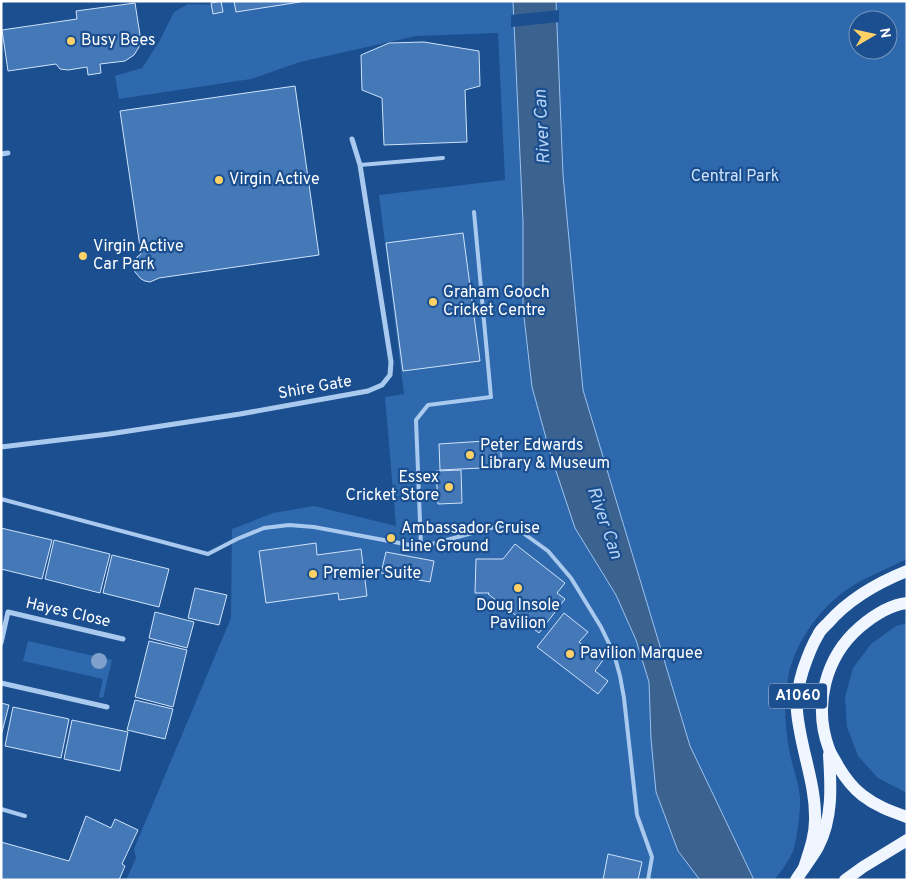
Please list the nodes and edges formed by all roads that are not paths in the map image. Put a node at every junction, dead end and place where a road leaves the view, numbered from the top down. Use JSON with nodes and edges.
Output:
{"nodes":[{"id":1,"x":352,"y":139,"type":"dead end"},
{"id":2,"x":8,"y":153,"type":"dead end"},
{"id":3,"x":1,"y":154,"type":"edge"},
{"id":4,"x":443,"y":158,"type":"dead end"},
{"id":5,"x":360,"y":165,"type":"junction"},
{"id":6,"x":474,"y":212,"type":"dead end"},
{"id":7,"x":1,"y":447,"type":"edge"},
{"id":8,"x":1,"y":498,"type":"edge"},
{"id":9,"x":421,"y":547,"type":"junction"},
{"id":10,"x":907,"y":571,"type":"edge"},
{"id":11,"x":905,"y":601,"type":"edge"},
{"id":12,"x":123,"y":639,"type":"dead end"},
{"id":13,"x":1,"y":642,"type":"edge"},
{"id":14,"x":1,"y":683,"type":"edge"},
{"id":15,"x":107,"y":708,"type":"dead end"},
{"id":16,"x":829,"y":750,"type":"junction"},
{"id":17,"x":1,"y":809,"type":"edge"},
{"id":18,"x":25,"y":816,"type":"dead end"},
{"id":19,"x":907,"y":817,"type":"edge"},
{"id":20,"x":907,"y":840,"type":"edge"},
{"id":21,"x":804,"y":868,"type":"junction"},
{"id":22,"x":648,"y":880,"type":"edge"},
{"id":23,"x":796,"y":880,"type":"edge"},
{"id":24,"x":845,"y":880,"type":"edge"}],
"edges":[{"from":1,"to":5,"type":"street","name":"Shire Gate"},
{"from":2,"to":3,"type":"street"},
{"from":4,"to":5,"type":"lane"},
{"from":5,"to":7,"type":"street","name":"Shire Gate"},
{"from":6,"to":9,"type":"lane"},
{"from":8,"to":9,"type":"lane"},
{"from":9,"to":22,"type":"lane"},
{"from":10,"to":21,"type":"main road","number":"A1060"},
{"from":11,"to":16,"type":"main road","number":"A1060"},
{"from":12,"to":13,"type":"street","name":"Hayes Close"},
{"from":14,"to":15,"type":"street"},
{"from":16,"to":19,"type":"main road","number":"A1060"},
{"from":16,"to":21,"type":"main road","number":"A1060"},
{"from":17,"to":18,"type":"lane"},
{"from":20,"to":24,"type":"main road"},
{"from":21,"to":23,"type":"main road","number":"A1060"}]}
